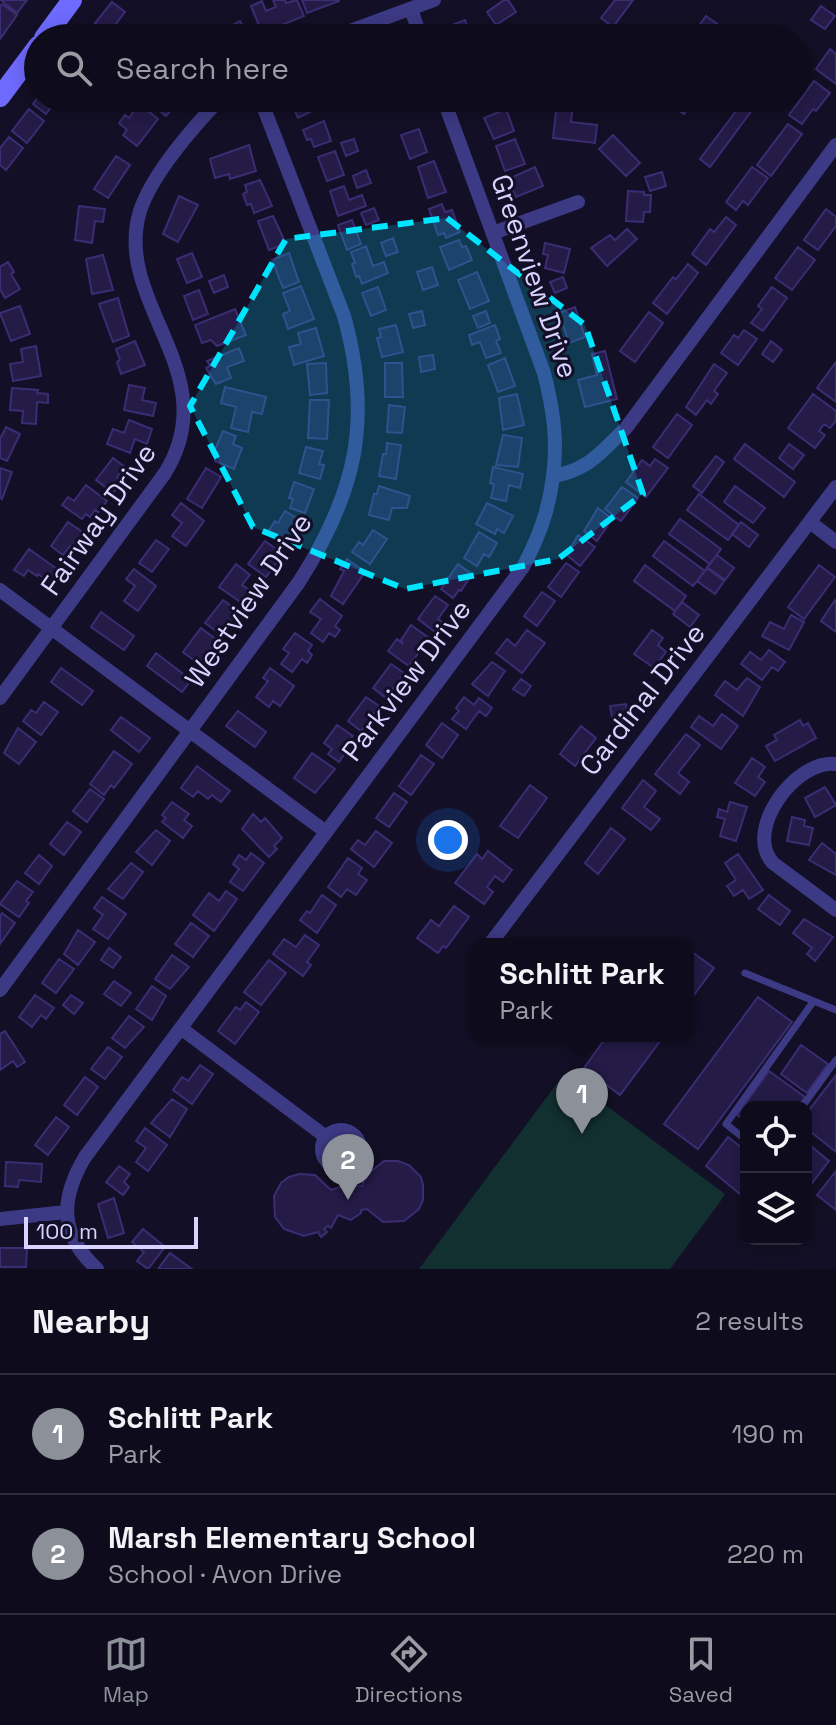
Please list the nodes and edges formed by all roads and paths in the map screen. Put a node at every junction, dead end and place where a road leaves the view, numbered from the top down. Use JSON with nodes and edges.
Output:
{"nodes":[{"id":1,"x":72,"y":0,"type":"edge"},
{"id":2,"x":434,"y":0,"type":"edge"},
{"id":3,"x":411,"y":9,"type":"junction"},
{"id":4,"x":54,"y":24,"type":"edge"},
{"id":5,"x":370,"y":24,"type":"edge"},
{"id":6,"x":416,"y":24,"type":"edge"},
{"id":7,"x":24,"y":65,"type":"edge"},
{"id":8,"x":0,"y":97,"type":"edge"},
{"id":9,"x":209,"y":112,"type":"edge"},
{"id":10,"x":265,"y":112,"type":"edge"},
{"id":11,"x":448,"y":112,"type":"edge"},
{"id":12,"x":836,"y":145,"type":"edge"},
{"id":13,"x":578,"y":202,"type":"dead end"},
{"id":14,"x":493,"y":233,"type":"junction"},
{"id":15,"x":553,"y":476,"type":"junction"},
{"id":16,"x":836,"y":487,"type":"edge"},
{"id":17,"x":810,"y":522,"type":"junction"},
{"id":18,"x":836,"y":542,"type":"edge"},
{"id":19,"x":0,"y":590,"type":"edge"},
{"id":20,"x":51,"y":628,"type":"junction"},
{"id":21,"x":0,"y":698,"type":"edge"},
{"id":22,"x":190,"y":731,"type":"junction"},
{"id":23,"x":836,"y":764,"type":"edge"},
{"id":24,"x":326,"y":832,"type":"junction"},
{"id":25,"x":836,"y":910,"type":"edge"},
{"id":26,"x":495,"y":938,"type":"edge"},
{"id":27,"x":745,"y":973,"type":"dead end"},
{"id":28,"x":0,"y":990,"type":"edge"},
{"id":29,"x":813,"y":1002,"type":"junction"},
{"id":30,"x":836,"y":1010,"type":"edge"},
{"id":31,"x":182,"y":1029,"type":"junction"},
{"id":32,"x":836,"y":1060,"type":"edge"},
{"id":33,"x":742,"y":1101,"type":"edge"},
{"id":34,"x":806,"y":1101,"type":"edge"},
{"id":35,"x":740,"y":1104,"type":"edge"},
{"id":36,"x":740,"y":1135,"type":"edge"},
{"id":37,"x":326,"y":1137,"type":"dead end"},
{"id":38,"x":66,"y":1212,"type":"junction"},
{"id":39,"x":0,"y":1219,"type":"edge"},
{"id":40,"x":97,"y":1269,"type":"edge"}],
"edges":[{"from":1,"to":4,"type":"street"},
{"from":2,"to":3,"type":"street"},
{"from":3,"to":5,"type":"street"},
{"from":3,"to":6,"type":"street"},
{"from":7,"to":8,"type":"street"},
{"from":9,"to":20,"type":"street","name":"Fairway Drive"},
{"from":10,"to":22,"type":"street","name":"Westview Drive"},
{"from":11,"to":14,"type":"street","name":"Greenview Drive"},
{"from":12,"to":15,"type":"street"},
{"from":13,"to":14,"type":"street"},
{"from":14,"to":15,"type":"street","name":"Greenview Drive"},
{"from":15,"to":24,"type":"street","name":"Parkview Drive"},
{"from":16,"to":17,"type":"street","name":"Cardinal Drive"},
{"from":17,"to":18,"type":"street"},
{"from":17,"to":26,"type":"street","name":"Cardinal Drive"},
{"from":19,"to":20,"type":"street"},
{"from":20,"to":21,"type":"street","name":"Fairway Drive"},
{"from":20,"to":22,"type":"street"},
{"from":22,"to":24,"type":"street"},
{"from":22,"to":28,"type":"street","name":"Westview Drive"},
{"from":23,"to":25,"type":"street"},
{"from":24,"to":31,"type":"street","name":"Parkview Drive"},
{"from":27,"to":29,"type":"lane"},
{"from":29,"to":30,"type":"lane"},
{"from":29,"to":33,"type":"lane"},
{"from":31,"to":37,"type":"street"},
{"from":31,"to":38,"type":"street","name":"Parkview Drive"},
{"from":32,"to":34,"type":"lane"},
{"from":35,"to":36,"type":"lane"},
{"from":38,"to":39,"type":"street"},
{"from":38,"to":40,"type":"street"}]}
